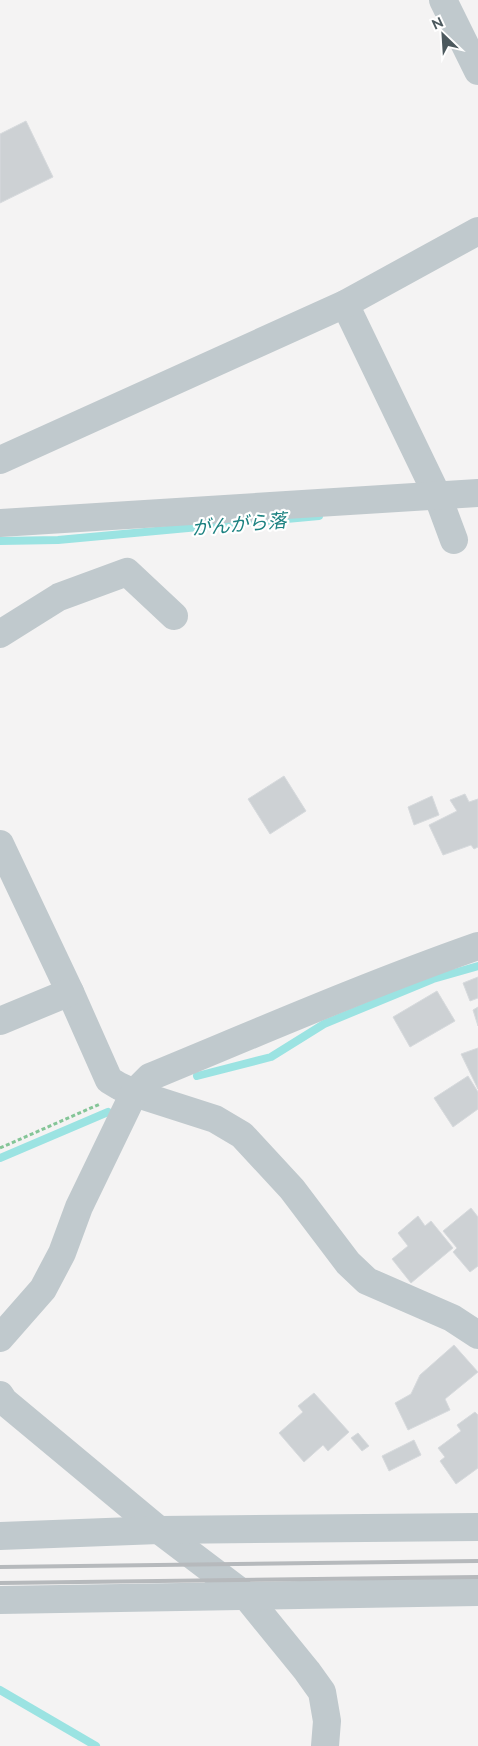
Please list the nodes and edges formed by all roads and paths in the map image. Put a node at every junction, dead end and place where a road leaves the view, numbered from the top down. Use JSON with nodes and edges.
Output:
{"nodes":[{"id":1,"x":443,"y":0,"type":"edge"},
{"id":2,"x":478,"y":70,"type":"edge"},
{"id":3,"x":478,"y":231,"type":"edge"},
{"id":4,"x":345,"y":304,"type":"junction"},
{"id":5,"x":0,"y":460,"type":"edge"},
{"id":6,"x":478,"y":493,"type":"edge"},
{"id":7,"x":444,"y":514,"type":"junction"},
{"id":8,"x":0,"y":523,"type":"edge"},
{"id":9,"x":174,"y":616,"type":"dead end"},
{"id":10,"x":0,"y":634,"type":"edge"},
{"id":11,"x":0,"y":844,"type":"edge"},
{"id":12,"x":478,"y":946,"type":"edge"},
{"id":13,"x":70,"y":992,"type":"junction"},
{"id":14,"x":0,"y":1021,"type":"edge"},
{"id":15,"x":126,"y":1090,"type":"junction"},
{"id":16,"x":0,"y":1148,"type":"edge"},
{"id":17,"x":478,"y":1335,"type":"edge"},
{"id":18,"x":0,"y":1338,"type":"edge"},
{"id":19,"x":0,"y":1395,"type":"edge"},
{"id":20,"x":478,"y":1527,"type":"edge"},
{"id":21,"x":159,"y":1530,"type":"junction"},
{"id":22,"x":0,"y":1536,"type":"edge"},
{"id":23,"x":478,"y":1592,"type":"edge"},
{"id":24,"x":246,"y":1596,"type":"junction"},
{"id":25,"x":0,"y":1600,"type":"edge"},
{"id":26,"x":325,"y":1746,"type":"edge"}],
"edges":[{"from":1,"to":2,"type":"street"},
{"from":3,"to":4,"type":"street"},
{"from":4,"to":5,"type":"street"},
{"from":4,"to":7,"type":"street"},
{"from":6,"to":7,"type":"street"},
{"from":7,"to":8,"type":"street"},
{"from":9,"to":10,"type":"street"},
{"from":11,"to":13,"type":"street"},
{"from":12,"to":15,"type":"street"},
{"from":13,"to":14,"type":"street"},
{"from":13,"to":15,"type":"street"},
{"from":15,"to":16,"type":"path"},
{"from":15,"to":17,"type":"street"},
{"from":15,"to":18,"type":"street"},
{"from":19,"to":21,"type":"street"},
{"from":20,"to":21,"type":"street"},
{"from":21,"to":22,"type":"street"},
{"from":21,"to":24,"type":"street"},
{"from":23,"to":24,"type":"street"},
{"from":24,"to":25,"type":"street"},
{"from":24,"to":26,"type":"street"}]}
